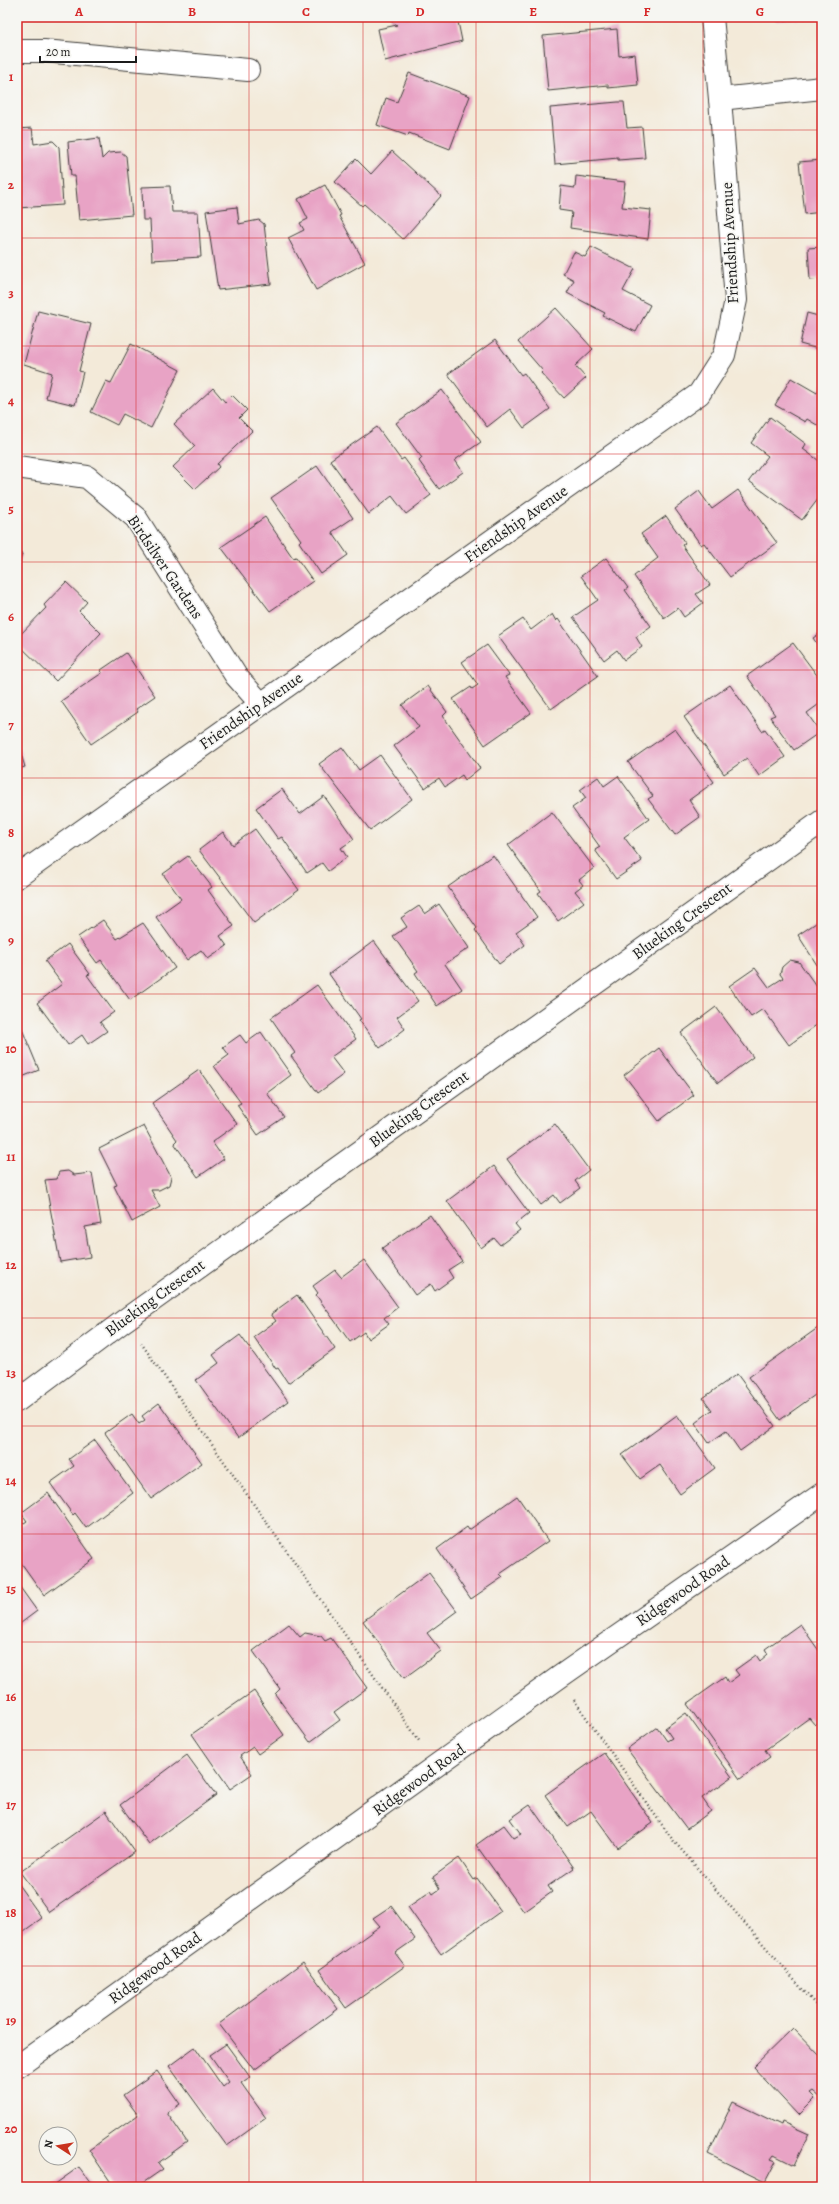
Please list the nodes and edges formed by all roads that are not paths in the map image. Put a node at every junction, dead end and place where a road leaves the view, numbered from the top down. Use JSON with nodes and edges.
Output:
{"nodes":[{"id":1,"x":712,"y":17,"type":"edge"},
{"id":2,"x":17,"y":51,"type":"edge"},
{"id":3,"x":248,"y":70,"type":"dead end"},
{"id":4,"x":822,"y":88,"type":"edge"},
{"id":5,"x":720,"y":99,"type":"junction"},
{"id":6,"x":17,"y":467,"type":"edge"},
{"id":7,"x":261,"y":704,"type":"junction"},
{"id":8,"x":822,"y":821,"type":"edge"},
{"id":9,"x":17,"y":878,"type":"edge"},
{"id":10,"x":17,"y":1401,"type":"edge"},
{"id":11,"x":822,"y":1494,"type":"edge"},
{"id":12,"x":17,"y":2067,"type":"edge"}],
"edges":[{"from":1,"to":5,"type":"street","name":"Friendship Avenue"},
{"from":2,"to":3,"type":"street"},
{"from":4,"to":5,"type":"street"},
{"from":5,"to":7,"type":"street","name":"Friendship Avenue"},
{"from":6,"to":7,"type":"street","name":"Birdsilver Gardens"},
{"from":7,"to":9,"type":"street","name":"Friendship Avenue"},
{"from":8,"to":10,"type":"street","name":"Blueking Crescent"},
{"from":11,"to":12,"type":"street","name":"Ridgewood Road"}]}
